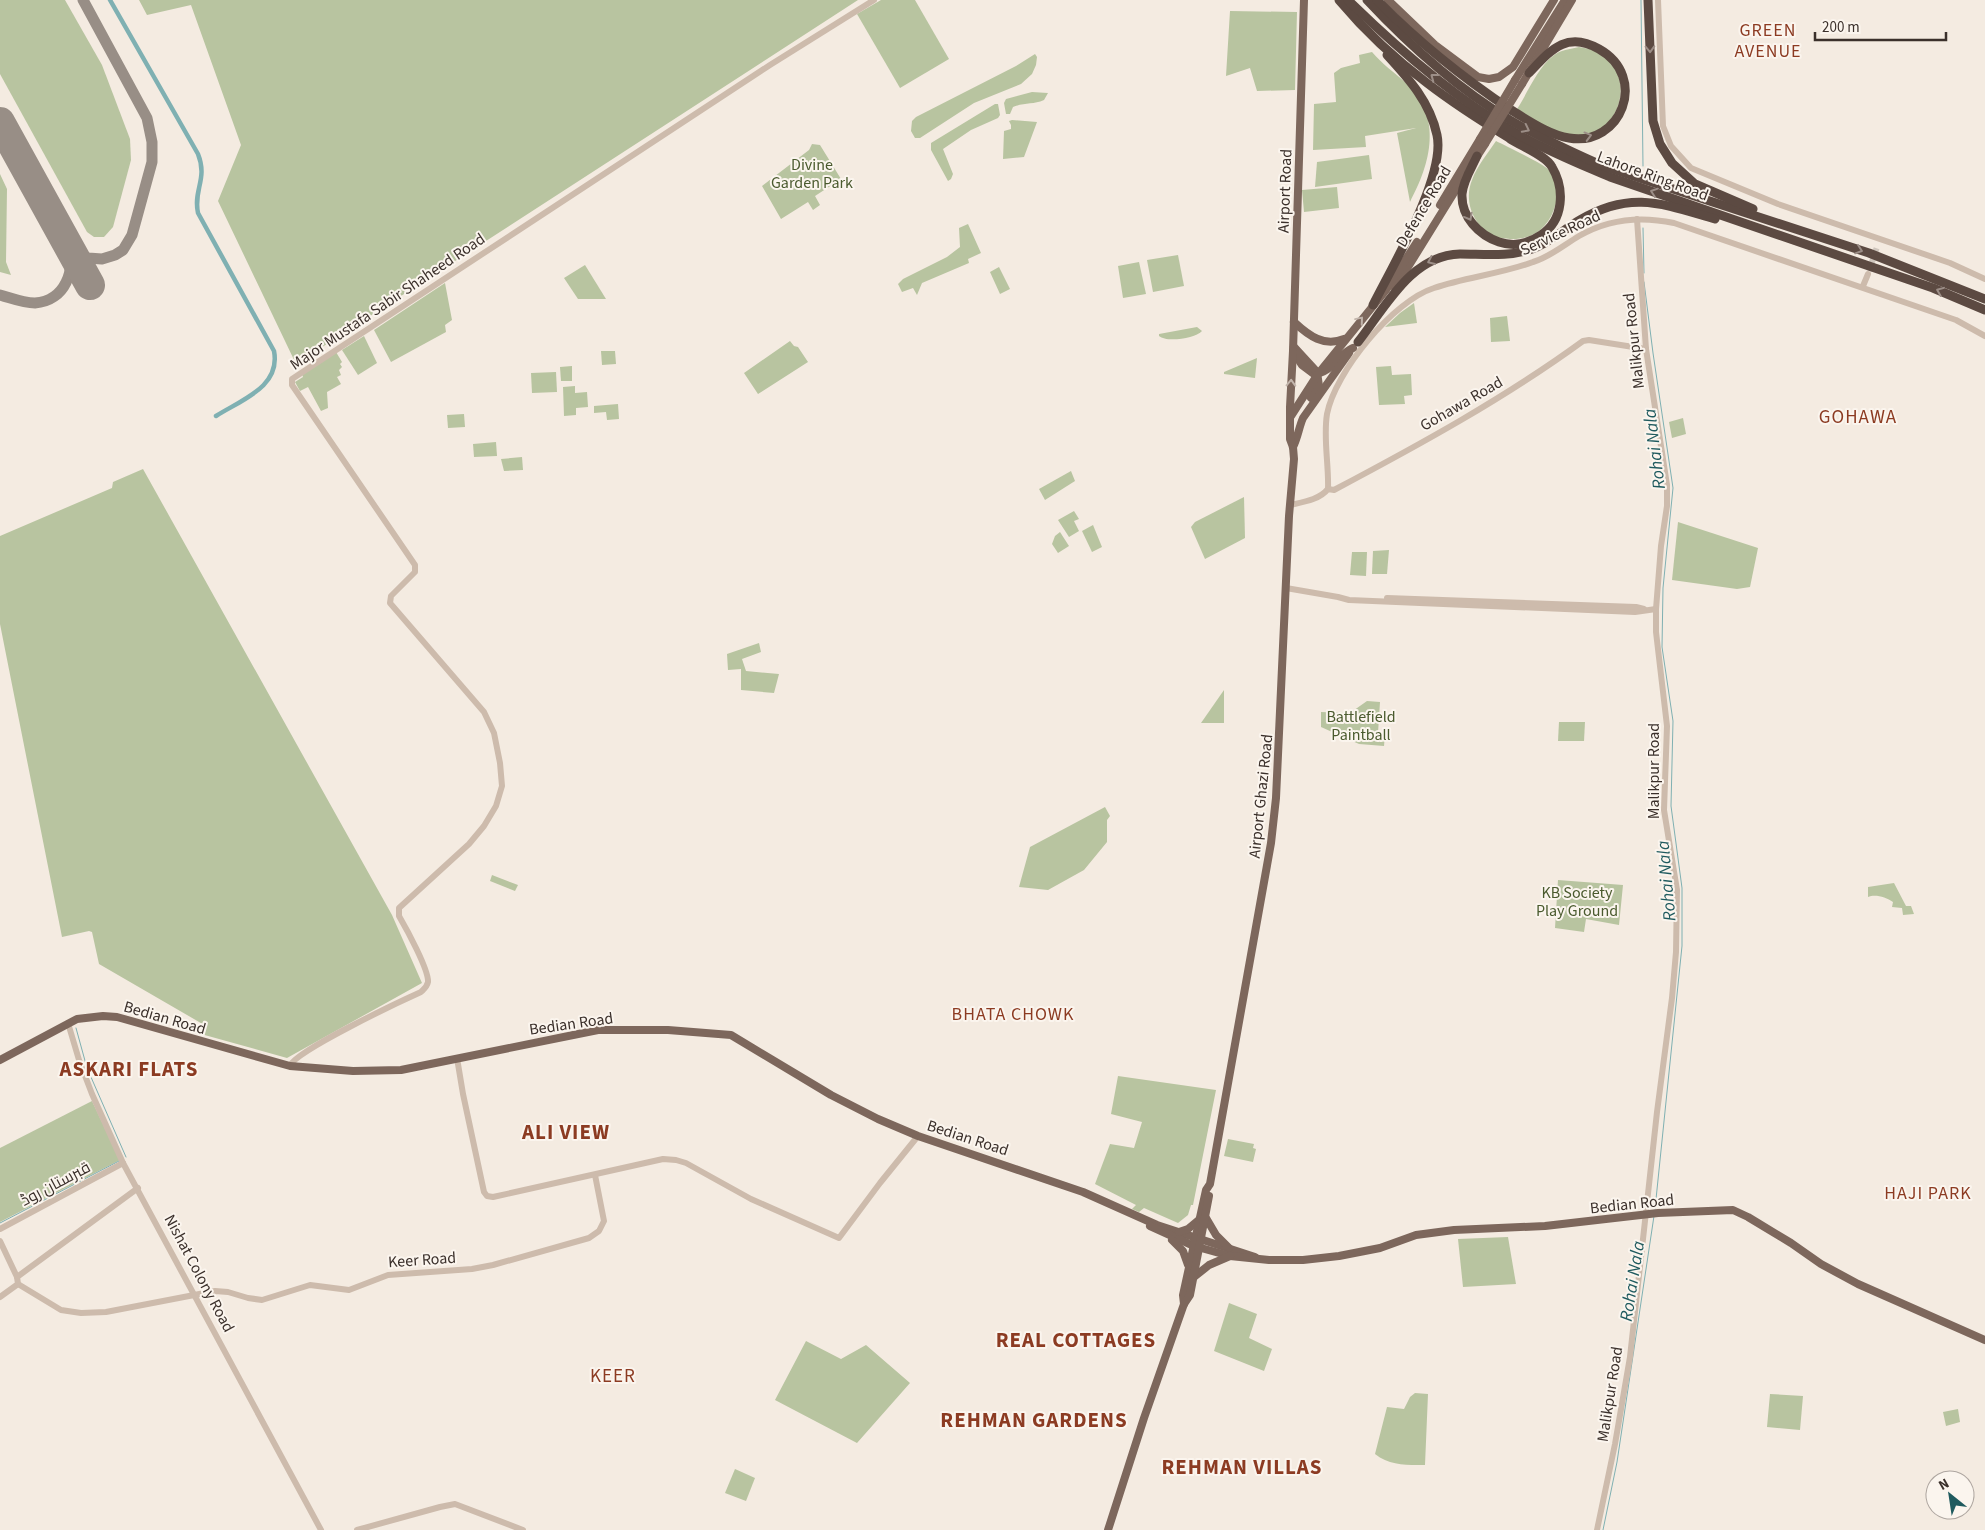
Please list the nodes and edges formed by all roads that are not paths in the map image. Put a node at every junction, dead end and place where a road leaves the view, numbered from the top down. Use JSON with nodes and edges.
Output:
{"nodes":[{"id":1,"x":874,"y":0,"type":"edge"},
{"id":2,"x":1304,"y":0,"type":"edge"},
{"id":3,"x":1339,"y":0,"type":"edge"},
{"id":4,"x":1348,"y":0,"type":"edge"},
{"id":5,"x":1367,"y":0,"type":"edge"},
{"id":6,"x":1376,"y":0,"type":"edge"},
{"id":7,"x":1388,"y":0,"type":"edge"},
{"id":8,"x":1554,"y":0,"type":"edge"},
{"id":9,"x":1565,"y":0,"type":"edge"},
{"id":10,"x":1572,"y":0,"type":"edge"},
{"id":11,"x":1648,"y":0,"type":"edge"},
{"id":12,"x":1658,"y":0,"type":"edge"},
{"id":13,"x":1368,"y":31,"type":"junction"},
{"id":14,"x":1529,"y":73,"type":"junction"},
{"id":15,"x":1519,"y":82,"type":"junction"},
{"id":16,"x":1483,"y":141,"type":"junction"},
{"id":17,"x":1478,"y":156,"type":"junction"},
{"id":18,"x":1637,"y":219,"type":"junction"},
{"id":19,"x":1879,"y":239,"type":"junction"},
{"id":20,"x":1832,"y":241,"type":"junction"},
{"id":21,"x":1877,"y":247,"type":"tunnel mouth"},
{"id":22,"x":1827,"y":252,"type":"junction"},
{"id":23,"x":1868,"y":274,"type":"tunnel mouth"},
{"id":24,"x":1985,"y":279,"type":"edge"},
{"id":25,"x":1863,"y":286,"type":"junction"},
{"id":26,"x":1985,"y":299,"type":"edge"},
{"id":27,"x":1373,"y":305,"type":"junction"},
{"id":28,"x":1985,"y":310,"type":"edge"},
{"id":29,"x":1294,"y":322,"type":"junction"},
{"id":30,"x":1985,"y":336,"type":"edge"},
{"id":31,"x":1344,"y":339,"type":"junction"},
{"id":32,"x":1356,"y":345,"type":"junction"},
{"id":33,"x":1294,"y":349,"type":"junction"},
{"id":34,"x":1646,"y":350,"type":"junction"},
{"id":35,"x":1318,"y":374,"type":"junction"},
{"id":36,"x":1291,"y":416,"type":"junction"},
{"id":37,"x":1301,"y":423,"type":"junction"},
{"id":38,"x":1294,"y":446,"type":"junction"},
{"id":39,"x":1328,"y":489,"type":"junction"},
{"id":40,"x":1290,"y":504,"type":"junction"},
{"id":41,"x":1286,"y":588,"type":"junction"},
{"id":42,"x":1656,"y":609,"type":"junction"},
{"id":43,"x":71,"y":1022,"type":"junction"},
{"id":44,"x":457,"y":1058,"type":"junction"},
{"id":45,"x":0,"y":1060,"type":"edge"},
{"id":46,"x":290,"y":1066,"type":"junction"},
{"id":47,"x":918,"y":1136,"type":"junction"},
{"id":48,"x":122,"y":1160,"type":"junction"},
{"id":49,"x":595,"y":1174,"type":"junction"},
{"id":50,"x":138,"y":1188,"type":"junction"},
{"id":51,"x":1126,"y":1212,"type":"junction"},
{"id":52,"x":1651,"y":1214,"type":"junction"},
{"id":53,"x":1203,"y":1219,"type":"junction"},
{"id":54,"x":0,"y":1229,"type":"edge"},
{"id":55,"x":1177,"y":1232,"type":"junction"},
{"id":56,"x":1167,"y":1235,"type":"junction"},
{"id":57,"x":0,"y":1241,"type":"edge"},
{"id":58,"x":1198,"y":1243,"type":"junction"},
{"id":59,"x":1231,"y":1252,"type":"junction"},
{"id":60,"x":1189,"y":1267,"type":"junction"},
{"id":61,"x":1194,"y":1277,"type":"junction"},
{"id":62,"x":18,"y":1280,"type":"junction"},
{"id":63,"x":196,"y":1295,"type":"junction"},
{"id":64,"x":0,"y":1297,"type":"edge"},
{"id":65,"x":1184,"y":1304,"type":"junction"},
{"id":66,"x":1985,"y":1340,"type":"edge"},
{"id":67,"x":321,"y":1530,"type":"edge"},
{"id":68,"x":357,"y":1530,"type":"edge"},
{"id":69,"x":523,"y":1530,"type":"edge"},
{"id":70,"x":1108,"y":1530,"type":"edge"},
{"id":71,"x":1597,"y":1530,"type":"edge"}],
"edges":[{"from":1,"to":46,"type":"street","name":"Major Mustafa Sabir Shaheed Road"},
{"from":2,"to":29,"type":"main road","name":"Airport Road"},
{"from":3,"to":13,"type":"highway"},
{"from":22,"to":4,"type":"highway","name":"Lahore Ring Road","one_way":true},
{"from":5,"to":20,"type":"highway","name":"Lahore Ring Road","one_way":true},
{"from":6,"to":14,"type":"highway","one_way":true},
{"from":7,"to":8,"type":"main road"},
{"from":9,"to":15,"type":"main road","name":"Defence Road"},
{"from":10,"to":14,"type":"main road","name":"Defence Road"},
{"from":11,"to":20,"type":"highway","one_way":true},
{"from":12,"to":19,"type":"street"},
{"from":17,"to":13,"type":"highway","one_way":true},
{"from":13,"to":27,"type":"highway"},
{"from":14,"to":15,"type":"main road","name":"Defence Road"},
{"from":15,"to":16,"type":"main road","name":"Defence Road","bridge":true},
{"from":16,"to":17,"type":"main road","name":"Defence Road"},
{"from":16,"to":27,"type":"main road","name":"Defence Road"},
{"from":17,"to":32,"type":"main road","name":"Defence Road"},
{"from":18,"to":25,"type":"street","name":"Service Road"},
{"from":18,"to":34,"type":"street","name":"Malikpur Road"},
{"from":18,"to":39,"type":"street","name":"Service Road"},
{"from":19,"to":21,"type":"street"},
{"from":19,"to":24,"type":"street"},
{"from":20,"to":26,"type":"highway","name":"Lahore Ring Road","one_way":true},
{"from":28,"to":22,"type":"highway","name":"Lahore Ring Road","one_way":true},
{"from":22,"to":32,"type":"highway","one_way":true},
{"from":23,"to":25,"type":"street"},
{"from":25,"to":30,"type":"street","name":"Service Road"},
{"from":31,"to":27,"type":"main road","name":"Defence Road","one_way":true},
{"from":29,"to":31,"type":"main road"},
{"from":29,"to":33,"type":"main road","name":"Airport Road"},
{"from":31,"to":35,"type":"main road","name":"Defence Road"},
{"from":32,"to":35,"type":"main road"},
{"from":32,"to":37,"type":"main road","name":"Defence Road"},
{"from":33,"to":35,"type":"main road"},
{"from":36,"to":33,"type":"main road","name":"Airport Ghazi Road","one_way":true},
{"from":34,"to":39,"type":"street","name":"Gohawa Road"},
{"from":34,"to":42,"type":"street","name":"Malikpur Road"},
{"from":35,"to":36,"type":"main road","name":"Defence Road"},
{"from":35,"to":37,"type":"main road"},
{"from":36,"to":38,"type":"main road","name":"Airport Ghazi Road"},
{"from":37,"to":38,"type":"main road"},
{"from":38,"to":40,"type":"main road","name":"Airport Ghazi Road"},
{"from":39,"to":40,"type":"street","name":"Gohawa Road"},
{"from":40,"to":41,"type":"main road","name":"Airport Ghazi Road"},
{"from":41,"to":42,"type":"street"},
{"from":41,"to":53,"type":"main road","name":"Airport Ghazi Road"},
{"from":42,"to":52,"type":"street","name":"Malikpur Road"},
{"from":43,"to":45,"type":"main road","name":"Bedian Road"},
{"from":43,"to":46,"type":"main road","name":"Bedian Road"},
{"from":43,"to":48,"type":"street","name":"Nishat Colony Road"},
{"from":44,"to":46,"type":"main road","name":"Bedian Road"},
{"from":44,"to":47,"type":"main road","name":"Bedian Road"},
{"from":44,"to":49,"type":"street"},
{"from":47,"to":49,"type":"street"},
{"from":47,"to":51,"type":"main road","name":"Bedian Road"},
{"from":48,"to":50,"type":"street","name":"Nishat Colony Road"},
{"from":48,"to":54,"type":"street","name":"قبرستان روڈ"},
{"from":49,"to":63,"type":"street","name":"Keer Road"},
{"from":50,"to":62,"type":"street"},
{"from":50,"to":63,"type":"street","name":"Nishat Colony Road"},
{"from":51,"to":55,"type":"main road","name":"Bedian Road"},
{"from":51,"to":56,"type":"main road","name":"Bedian Road"},
{"from":52,"to":59,"type":"main road","name":"Bedian Road"},
{"from":52,"to":66,"type":"main road","name":"Bedian Road"},
{"from":52,"to":71,"type":"street","name":"Malikpur Road"},
{"from":53,"to":55,"type":"main road"},
{"from":53,"to":58,"type":"main road","name":"Airport Ghazi Road"},
{"from":53,"to":59,"type":"main road"},
{"from":55,"to":58,"type":"main road","name":"Bedian Road"},
{"from":56,"to":58,"type":"main road","name":"Bedian Road"},
{"from":56,"to":60,"type":"main road"},
{"from":57,"to":62,"type":"street"},
{"from":58,"to":59,"type":"main road","name":"Bedian Road"},
{"from":58,"to":60,"type":"main road"},
{"from":58,"to":61,"type":"main road"},
{"from":59,"to":61,"type":"main road"},
{"from":60,"to":65,"type":"main road"},
{"from":61,"to":65,"type":"main road"},
{"from":62,"to":63,"type":"street","name":"Keer Road"},
{"from":62,"to":64,"type":"street"},
{"from":63,"to":67,"type":"street","name":"Nishat Colony Road"},
{"from":65,"to":70,"type":"main road"},
{"from":68,"to":69,"type":"street"}]}
